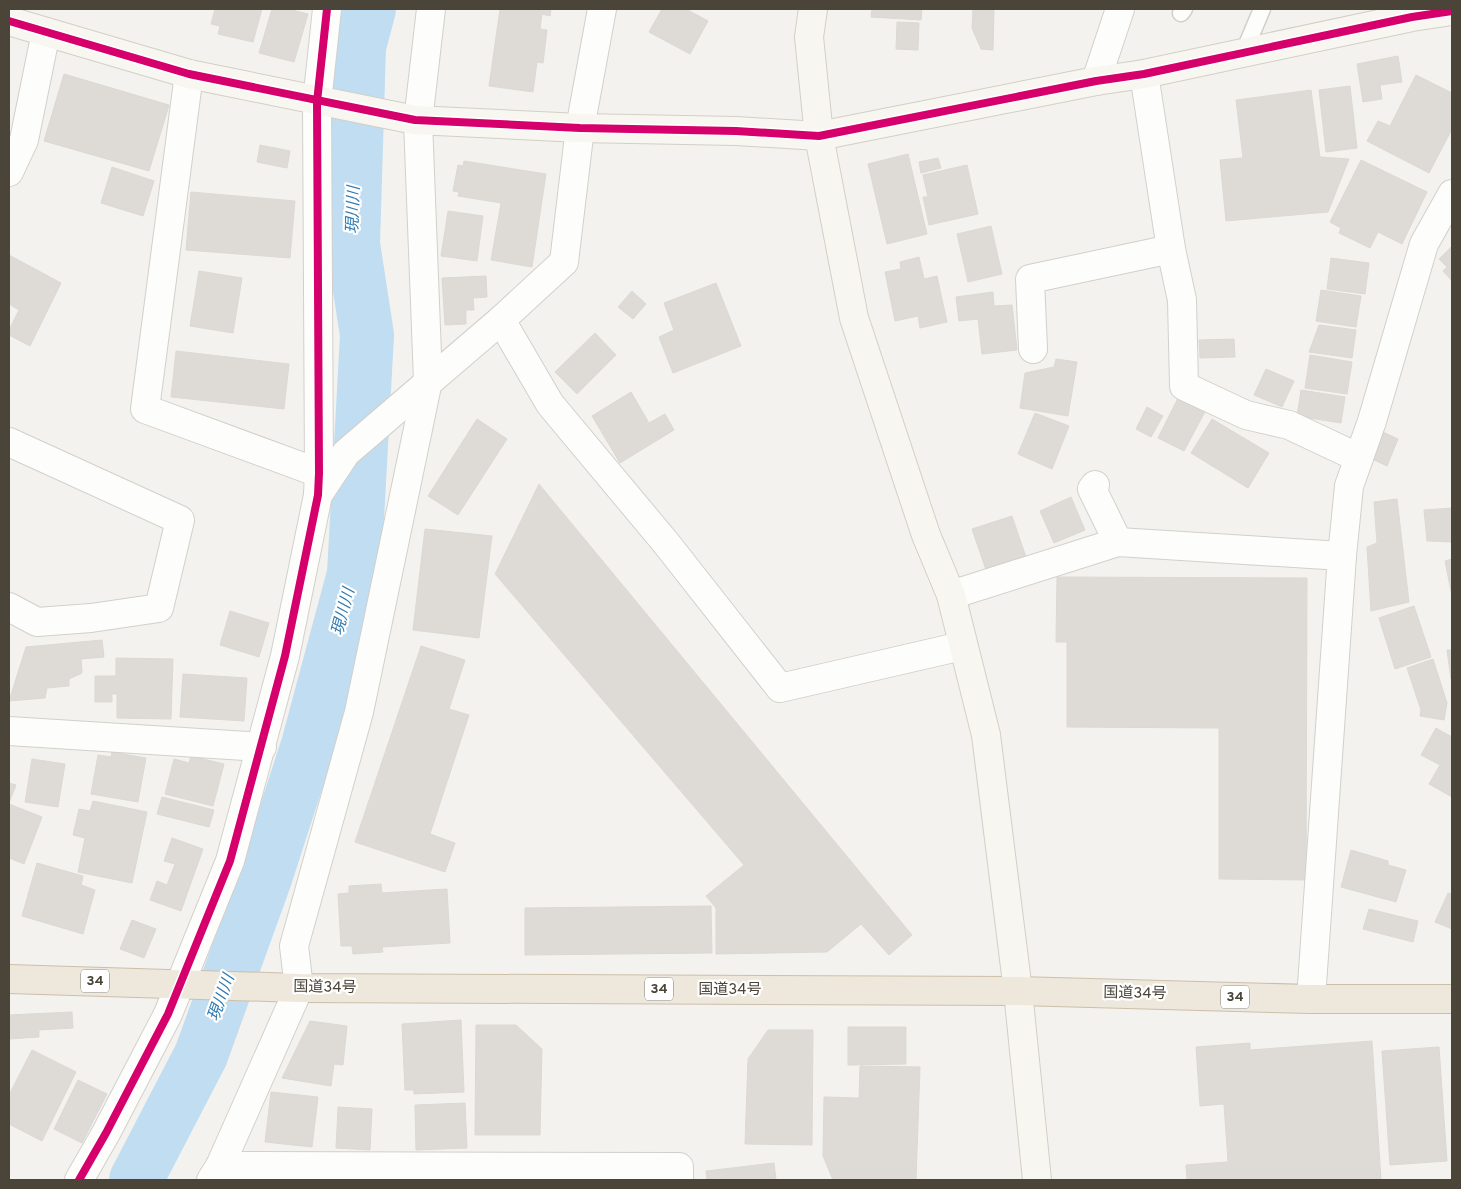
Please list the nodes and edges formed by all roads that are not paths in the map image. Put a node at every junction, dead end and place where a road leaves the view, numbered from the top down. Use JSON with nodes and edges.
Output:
{"nodes":[{"id":1,"x":327,"y":9,"type":"edge"},
{"id":2,"x":431,"y":9,"type":"edge"},
{"id":3,"x":602,"y":9,"type":"edge"},
{"id":4,"x":813,"y":9,"type":"edge"},
{"id":5,"x":1120,"y":9,"type":"edge"},
{"id":6,"x":1262,"y":9,"type":"edge"},
{"id":7,"x":1452,"y":11,"type":"edge"},
{"id":8,"x":9,"y":21,"type":"edge"},
{"id":9,"x":46,"y":32,"type":"junction"},
{"id":10,"x":1243,"y":54,"type":"junction"},
{"id":11,"x":189,"y":74,"type":"junction"},
{"id":12,"x":1144,"y":74,"type":"junction"},
{"id":13,"x":1096,"y":81,"type":"junction"},
{"id":14,"x":318,"y":102,"type":"junction"},
{"id":15,"x":416,"y":121,"type":"junction"},
{"id":16,"x":580,"y":128,"type":"junction"},
{"id":17,"x":819,"y":136,"type":"junction"},
{"id":18,"x":9,"y":172,"type":"edge"},
{"id":19,"x":1452,"y":194,"type":"edge"},
{"id":20,"x":1171,"y":249,"type":"junction"},
{"id":21,"x":501,"y":320,"type":"junction"},
{"id":22,"x":1033,"y":349,"type":"dead end"},
{"id":23,"x":427,"y":382,"type":"junction"},
{"id":24,"x":9,"y":442,"type":"edge"},
{"id":25,"x":1359,"y":458,"type":"junction"},
{"id":26,"x":318,"y":484,"type":"junction"},
{"id":27,"x":1095,"y":484,"type":"dead end"},
{"id":28,"x":1118,"y":542,"type":"junction"},
{"id":29,"x":1342,"y":556,"type":"junction"},
{"id":30,"x":951,"y":595,"type":"junction"},
{"id":31,"x":9,"y":607,"type":"edge"},
{"id":32,"x":962,"y":646,"type":"junction"},
{"id":33,"x":9,"y":731,"type":"edge"},
{"id":34,"x":262,"y":747,"type":"junction"},
{"id":35,"x":9,"y":979,"type":"edge"},
{"id":36,"x":180,"y":984,"type":"junction"},
{"id":37,"x":300,"y":988,"type":"junction"},
{"id":38,"x":1018,"y":991,"type":"junction"},
{"id":39,"x":1311,"y":999,"type":"junction"},
{"id":40,"x":1452,"y":999,"type":"edge"},
{"id":41,"x":216,"y":1173,"type":"edge"},
{"id":42,"x":78,"y":1180,"type":"edge"},
{"id":43,"x":679,"y":1180,"type":"edge"},
{"id":44,"x":1037,"y":1180,"type":"edge"}],
"edges":[{"from":1,"to":14,"type":"street"},
{"from":2,"to":15,"type":"street"},
{"from":3,"to":16,"type":"street"},
{"from":4,"to":17,"type":"street"},
{"from":5,"to":13,"type":"street"},
{"from":6,"to":10,"type":"lane"},
{"from":7,"to":10,"type":"street"},
{"from":8,"to":9,"type":"street"},
{"from":9,"to":11,"type":"street"},
{"from":9,"to":18,"type":"street"},
{"from":10,"to":12,"type":"street"},
{"from":11,"to":14,"type":"street"},
{"from":11,"to":26,"type":"street"},
{"from":12,"to":13,"type":"street"},
{"from":12,"to":20,"type":"street"},
{"from":13,"to":17,"type":"street"},
{"from":14,"to":15,"type":"street"},
{"from":14,"to":26,"type":"street"},
{"from":15,"to":16,"type":"street"},
{"from":15,"to":23,"type":"street"},
{"from":16,"to":17,"type":"street"},
{"from":16,"to":21,"type":"street"},
{"from":17,"to":30,"type":"street"},
{"from":19,"to":25,"type":"street"},
{"from":20,"to":22,"type":"street"},
{"from":20,"to":25,"type":"street"},
{"from":21,"to":23,"type":"street"},
{"from":21,"to":32,"type":"street"},
{"from":23,"to":26,"type":"street"},
{"from":23,"to":37,"type":"street"},
{"from":24,"to":31,"type":"street"},
{"from":25,"to":29,"type":"street"},
{"from":26,"to":34,"type":"street"},
{"from":27,"to":28,"type":"street"},
{"from":28,"to":29,"type":"street"},
{"from":28,"to":30,"type":"street"},
{"from":29,"to":39,"type":"street"},
{"from":30,"to":32,"type":"street"},
{"from":32,"to":38,"type":"street"},
{"from":33,"to":34,"type":"street"},
{"from":34,"to":36,"type":"street"},
{"from":35,"to":36,"type":"highway","name":"国道34号","number":"34"},
{"from":36,"to":37,"type":"highway","name":"国道34号","number":"34"},
{"from":36,"to":42,"type":"street"},
{"from":37,"to":38,"type":"highway","name":"国道34号","number":"34"},
{"from":37,"to":41,"type":"street"},
{"from":38,"to":39,"type":"highway","name":"国道34号","number":"34"},
{"from":38,"to":44,"type":"street"},
{"from":39,"to":40,"type":"highway","name":"国道34号","number":"34"},
{"from":41,"to":43,"type":"street"}]}
